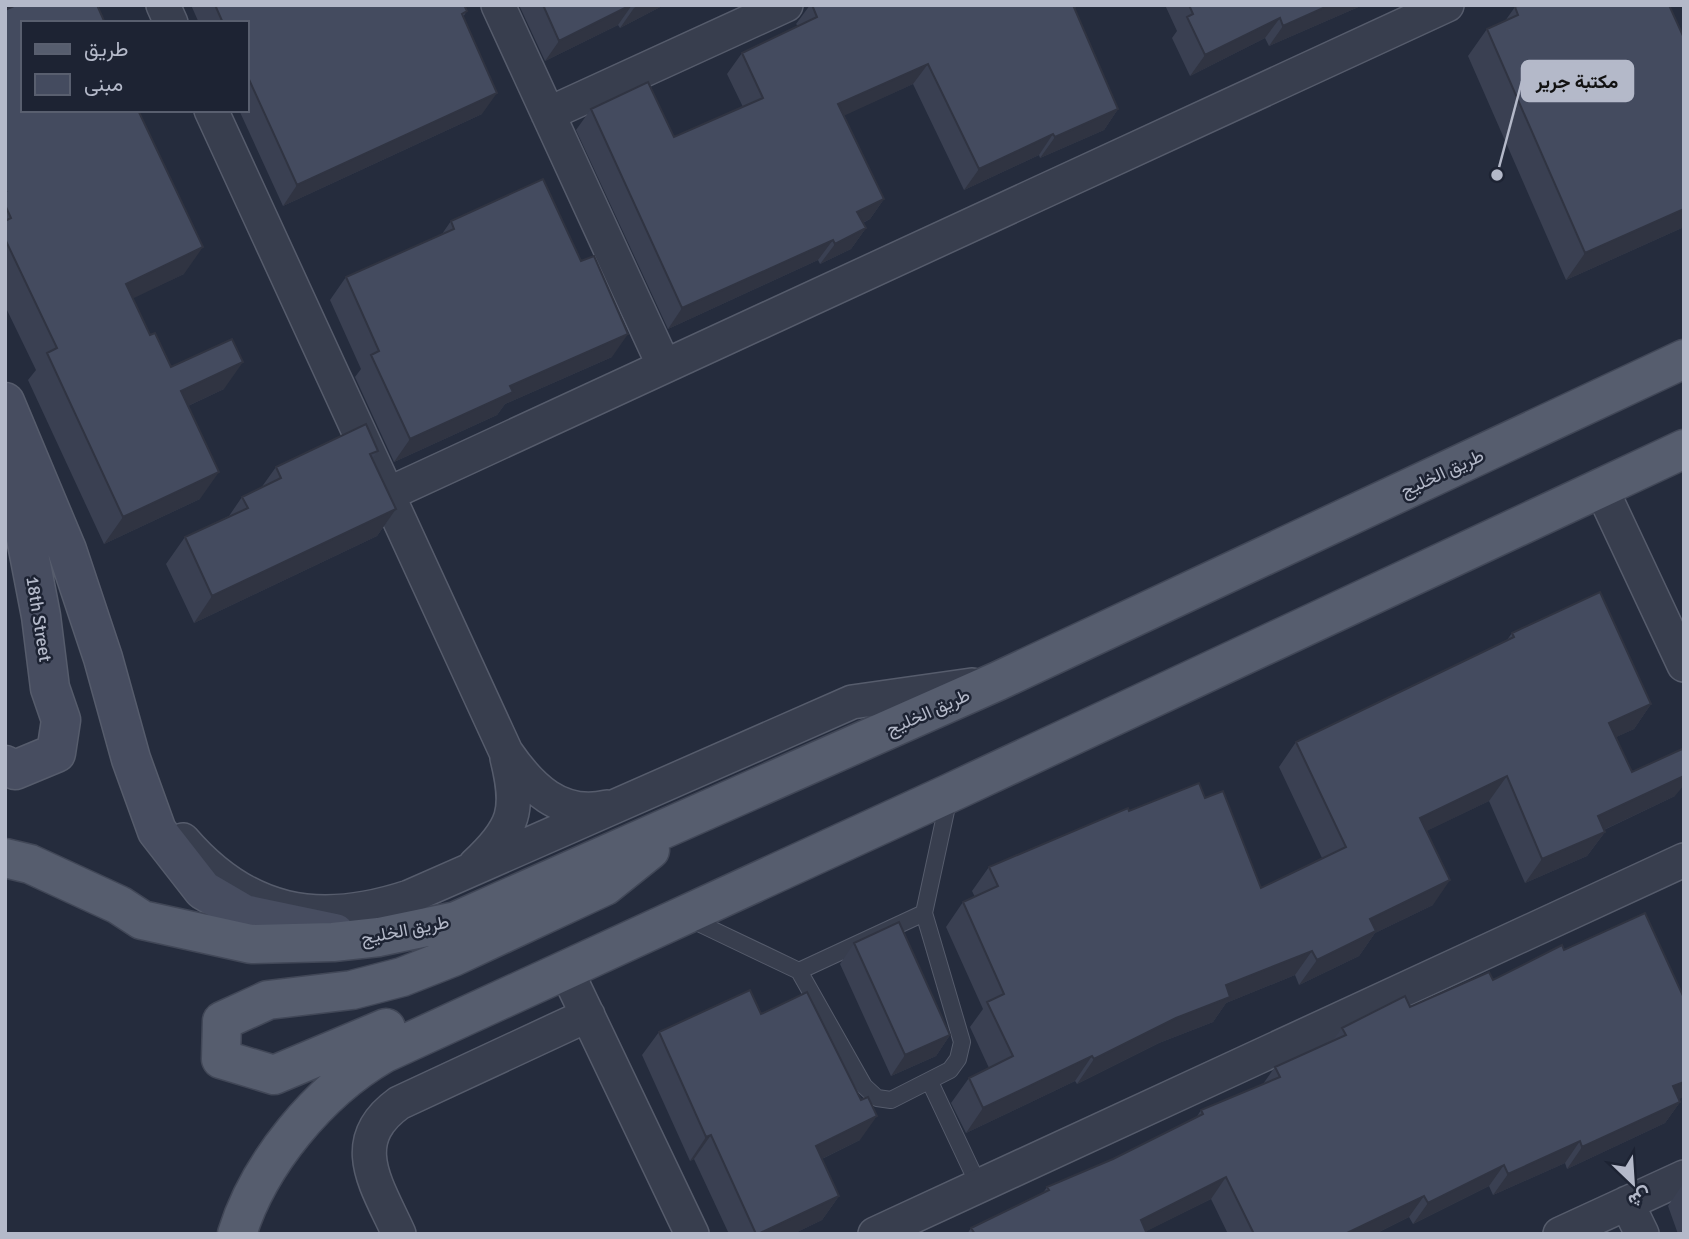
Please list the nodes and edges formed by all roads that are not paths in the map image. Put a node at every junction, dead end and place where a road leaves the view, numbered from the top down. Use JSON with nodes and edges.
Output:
{"nodes":[{"id":1,"x":163,"y":5,"type":"edge"},
{"id":2,"x":498,"y":5,"type":"edge"},
{"id":3,"x":786,"y":5,"type":"edge"},
{"id":4,"x":1447,"y":5,"type":"edge"},
{"id":5,"x":170,"y":21,"type":"edge"},
{"id":6,"x":212,"y":112,"type":"edge"},
{"id":7,"x":548,"y":114,"type":"junction"},
{"id":8,"x":1684,"y":359,"type":"edge"},
{"id":9,"x":664,"y":366,"type":"junction"},
{"id":10,"x":5,"y":394,"type":"edge"},
{"id":11,"x":5,"y":402,"type":"edge"},
{"id":12,"x":5,"y":430,"type":"edge"},
{"id":13,"x":1684,"y":449,"type":"edge"},
{"id":14,"x":1600,"y":486,"type":"junction"},
{"id":15,"x":386,"y":495,"type":"junction"},
{"id":16,"x":1684,"y":665,"type":"edge"},
{"id":17,"x":998,"y":681,"type":"junction"},
{"id":18,"x":506,"y":752,"type":"junction"},
{"id":19,"x":5,"y":765,"type":"edge"},
{"id":20,"x":950,"y":793,"type":"junction"},
{"id":21,"x":632,"y":800,"type":"junction"},
{"id":22,"x":696,"y":814,"type":"junction"},
{"id":23,"x":5,"y":858,"type":"edge"},
{"id":24,"x":1684,"y":860,"type":"edge"},
{"id":25,"x":471,"y":870,"type":"junction"},
{"id":26,"x":924,"y":913,"type":"junction"},
{"id":27,"x":683,"y":915,"type":"junction"},
{"id":28,"x":379,"y":937,"type":"junction"},
{"id":29,"x":566,"y":970,"type":"junction"},
{"id":30,"x":799,"y":971,"type":"junction"},
{"id":31,"x":588,"y":1015,"type":"junction"},
{"id":32,"x":930,"y":1082,"type":"junction"},
{"id":33,"x":1684,"y":1177,"type":"edge"},
{"id":34,"x":979,"y":1185,"type":"junction"},
{"id":35,"x":1627,"y":1203,"type":"junction"},
{"id":36,"x":242,"y":1218,"type":"edge"},
{"id":37,"x":399,"y":1234,"type":"edge"},
{"id":38,"x":692,"y":1234,"type":"edge"},
{"id":39,"x":875,"y":1234,"type":"edge"},
{"id":40,"x":1560,"y":1234,"type":"edge"},
{"id":41,"x":1642,"y":1234,"type":"edge"}],
"edges":[{"from":1,"to":5,"type":"street"},
{"from":2,"to":7,"type":"street"},
{"from":3,"to":7,"type":"street"},
{"from":4,"to":9,"type":"street"},
{"from":6,"to":15,"type":"street"},
{"from":7,"to":9,"type":"street"},
{"from":8,"to":17,"type":"main road","name":"طريق الخليج"},
{"from":9,"to":15,"type":"street"},
{"from":10,"to":25,"type":"street"},
{"from":11,"to":28,"type":"street"},
{"from":12,"to":19,"type":"street","name":"18th Street"},
{"from":13,"to":14,"type":"main road"},
{"from":14,"to":16,"type":"street"},
{"from":14,"to":20,"type":"main road"},
{"from":15,"to":18,"type":"street"},
{"from":17,"to":21,"type":"street"},
{"from":17,"to":22,"type":"main road","name":"طريق الخليج"},
{"from":18,"to":21,"type":"street"},
{"from":18,"to":25,"type":"street"},
{"from":20,"to":26,"type":"lane"},
{"from":20,"to":27,"type":"main road"},
{"from":21,"to":25,"type":"street"},
{"from":22,"to":28,"type":"main road","name":"طريق الخليج"},
{"from":22,"to":29,"type":"main road"},
{"from":23,"to":28,"type":"main road","name":"طريق الخليج"},
{"from":24,"to":34,"type":"street"},
{"from":26,"to":30,"type":"lane"},
{"from":26,"to":32,"type":"lane"},
{"from":27,"to":29,"type":"main road"},
{"from":27,"to":30,"type":"lane"},
{"from":29,"to":31,"type":"street"},
{"from":29,"to":36,"type":"main road"},
{"from":30,"to":32,"type":"lane"},
{"from":31,"to":37,"type":"street"},
{"from":31,"to":38,"type":"street"},
{"from":32,"to":34,"type":"lane"},
{"from":33,"to":35,"type":"street"},
{"from":34,"to":39,"type":"street"},
{"from":35,"to":40,"type":"street"},
{"from":35,"to":41,"type":"street"}]}
